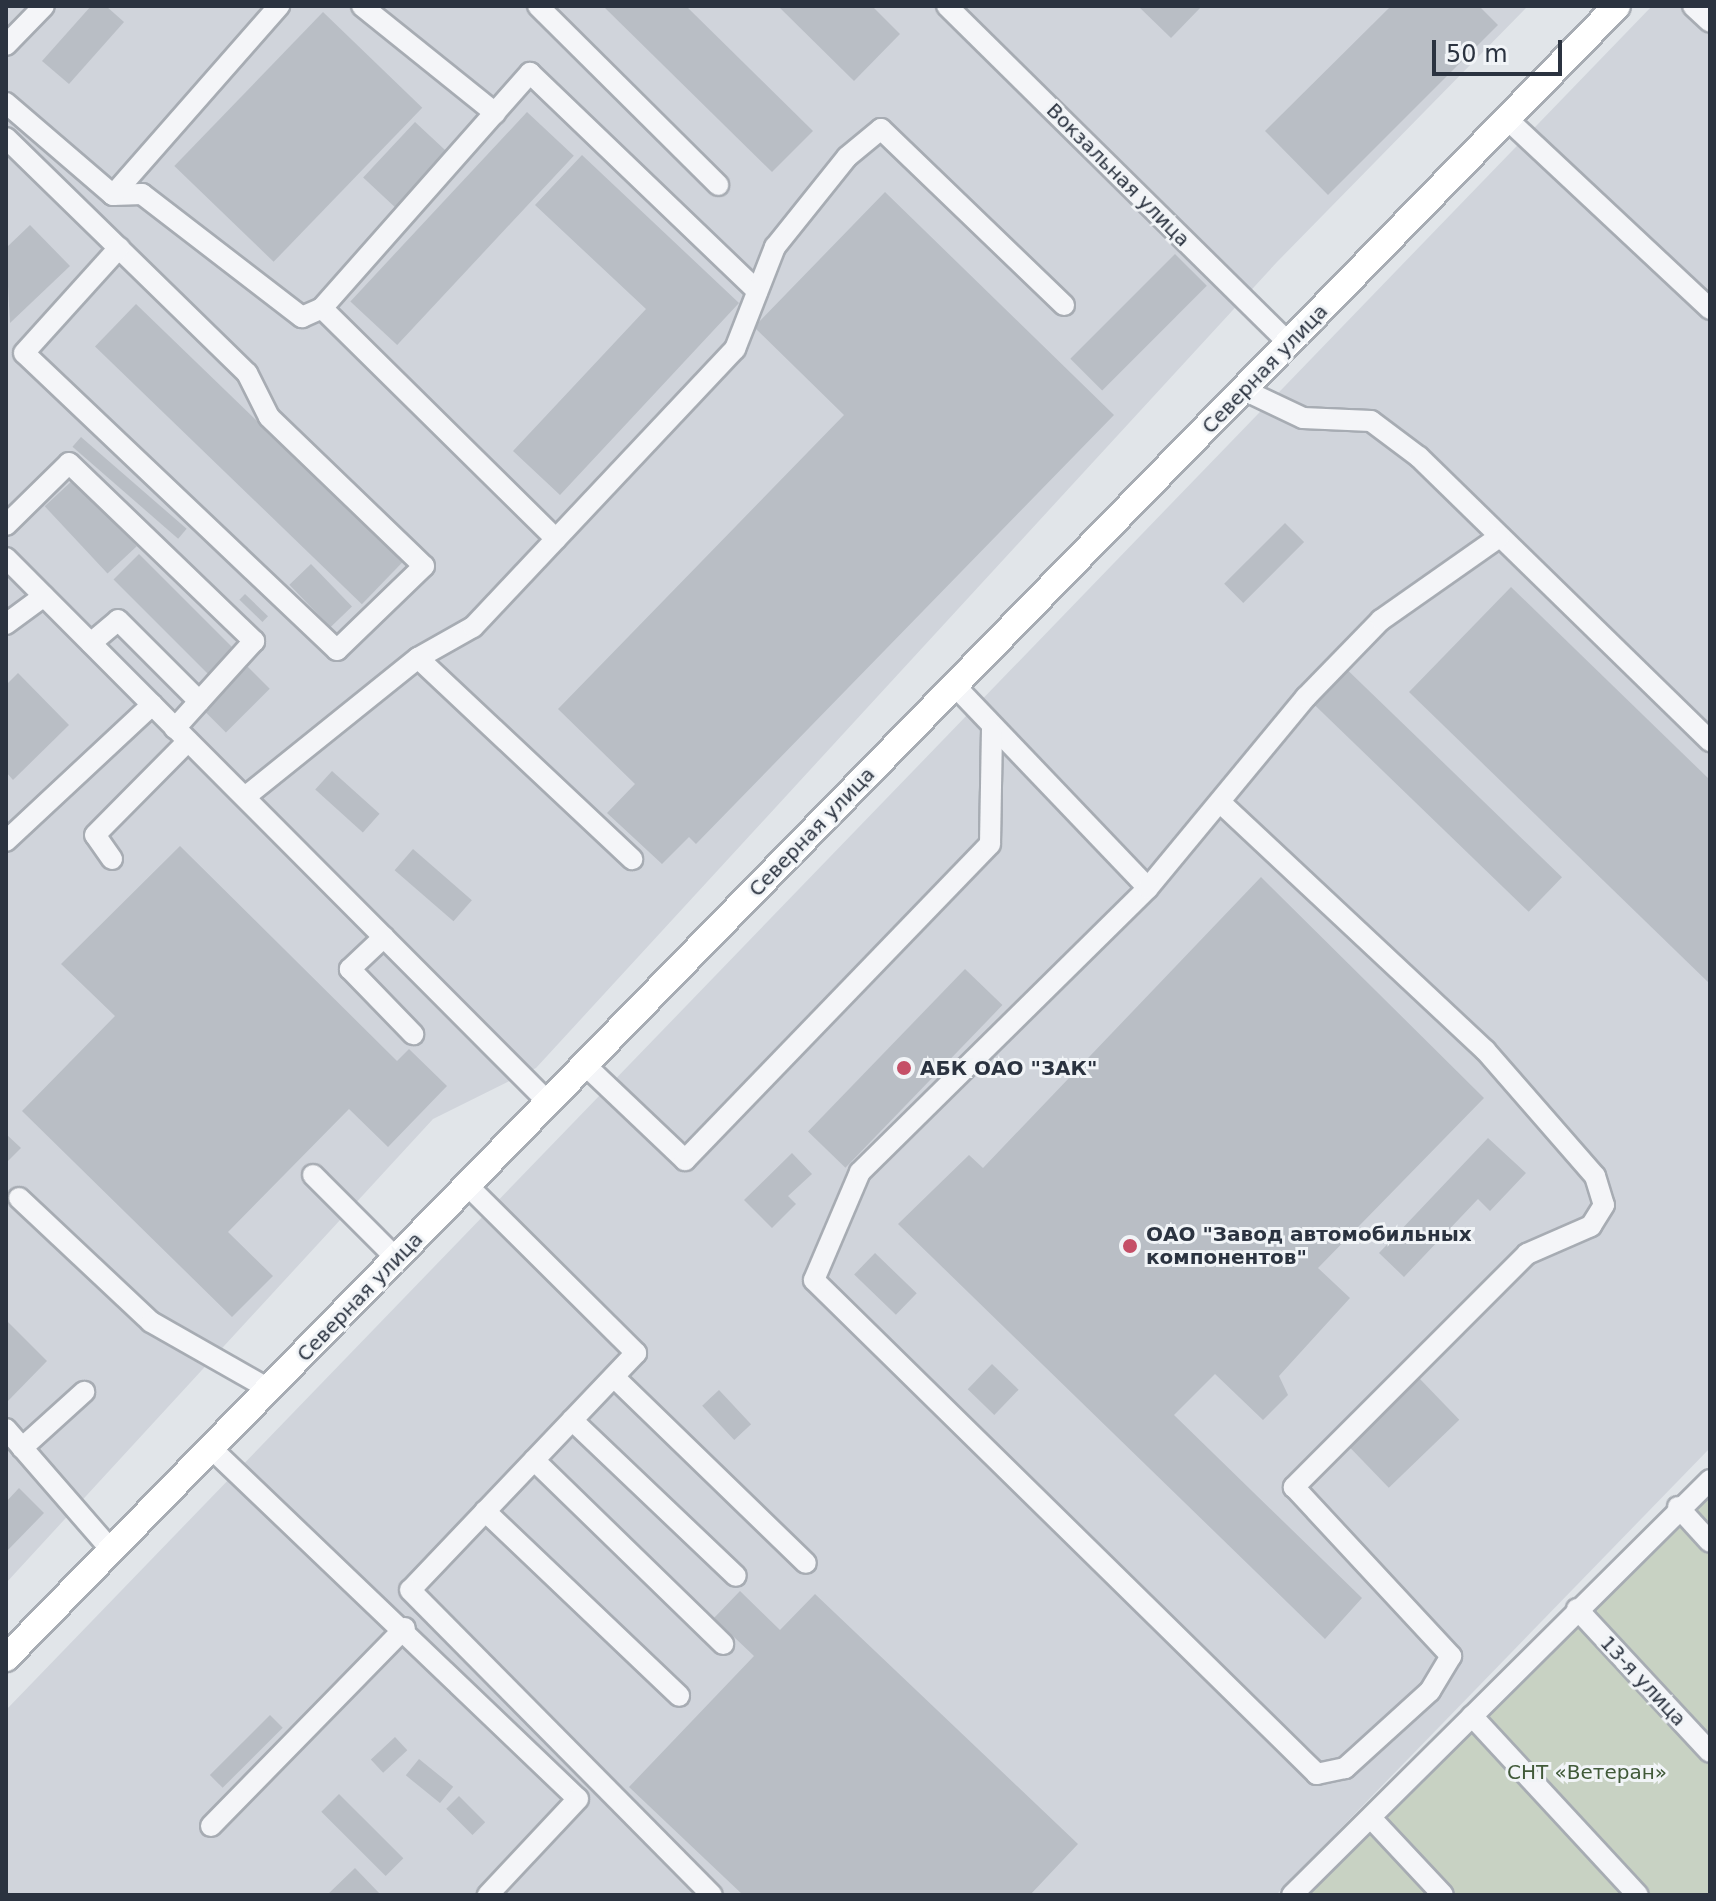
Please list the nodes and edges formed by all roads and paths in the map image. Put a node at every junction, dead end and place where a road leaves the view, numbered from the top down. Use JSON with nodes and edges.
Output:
{"nodes":[{"id":1,"x":44,"y":6,"type":"edge"},
{"id":2,"x":279,"y":6,"type":"edge"},
{"id":3,"x":362,"y":6,"type":"edge"},
{"id":4,"x":538,"y":6,"type":"edge"},
{"id":5,"x":947,"y":6,"type":"edge"},
{"id":6,"x":1617,"y":6,"type":"edge"},
{"id":7,"x":1693,"y":6,"type":"edge"},
{"id":8,"x":1710,"y":22,"type":"edge"},
{"id":9,"x":6,"y":45,"type":"edge"},
{"id":10,"x":6,"y":103,"type":"edge"},
{"id":11,"x":495,"y":113,"type":"junction"},
{"id":12,"x":1507,"y":119,"type":"junction"},
{"id":13,"x":6,"y":138,"type":"edge"},
{"id":14,"x":718,"y":185,"type":"dead end"},
{"id":15,"x":113,"y":195,"type":"junction"},
{"id":16,"x":119,"y":248,"type":"junction"},
{"id":17,"x":757,"y":291,"type":"junction"},
{"id":18,"x":1064,"y":305,"type":"dead end"},
{"id":19,"x":322,"y":308,"type":"junction"},
{"id":20,"x":1710,"y":309,"type":"edge"},
{"id":21,"x":1289,"y":343,"type":"junction"},
{"id":22,"x":1244,"y":390,"type":"junction"},
{"id":23,"x":6,"y":525,"type":"edge"},
{"id":24,"x":1499,"y":537,"type":"junction"},
{"id":25,"x":556,"y":539,"type":"junction"},
{"id":26,"x":6,"y":558,"type":"edge"},
{"id":27,"x":44,"y":596,"type":"junction"},
{"id":28,"x":6,"y":624,"type":"edge"},
{"id":29,"x":91,"y":643,"type":"junction"},
{"id":30,"x":418,"y":658,"type":"junction"},
{"id":31,"x":955,"y":686,"type":"junction"},
{"id":32,"x":199,"y":701,"type":"junction"},
{"id":33,"x":152,"y":705,"type":"junction"},
{"id":34,"x":992,"y":729,"type":"junction"},
{"id":35,"x":182,"y":734,"type":"junction"},
{"id":36,"x":1710,"y":741,"type":"edge"},
{"id":37,"x":245,"y":797,"type":"junction"},
{"id":38,"x":1223,"y":805,"type":"junction"},
{"id":39,"x":6,"y":841,"type":"edge"},
{"id":40,"x":112,"y":859,"type":"dead end"},
{"id":41,"x":632,"y":859,"type":"dead end"},
{"id":42,"x":1148,"y":888,"type":"junction"},
{"id":43,"x":384,"y":937,"type":"junction"},
{"id":44,"x":413,"y":1034,"type":"dead end"},
{"id":45,"x":585,"y":1065,"type":"junction"},
{"id":46,"x":549,"y":1103,"type":"junction"},
{"id":47,"x":313,"y":1175,"type":"dead end"},
{"id":48,"x":468,"y":1186,"type":"junction"},
{"id":49,"x":19,"y":1198,"type":"dead end"},
{"id":50,"x":397,"y":1259,"type":"junction"},
{"id":51,"x":614,"y":1377,"type":"junction"},
{"id":52,"x":269,"y":1389,"type":"junction"},
{"id":53,"x":84,"y":1392,"type":"dead end"},
{"id":54,"x":572,"y":1420,"type":"junction"},
{"id":55,"x":6,"y":1429,"type":"edge"},
{"id":56,"x":22,"y":1448,"type":"junction"},
{"id":57,"x":212,"y":1449,"type":"junction"},
{"id":58,"x":534,"y":1460,"type":"junction"},
{"id":59,"x":1710,"y":1480,"type":"edge"},
{"id":60,"x":1678,"y":1507,"type":"junction"},
{"id":61,"x":485,"y":1511,"type":"junction"},
{"id":62,"x":1710,"y":1542,"type":"edge"},
{"id":63,"x":112,"y":1551,"type":"junction"},
{"id":64,"x":806,"y":1563,"type":"dead end"},
{"id":65,"x":736,"y":1576,"type":"dead end"},
{"id":66,"x":1577,"y":1609,"type":"junction"},
{"id":67,"x":405,"y":1628,"type":"junction"},
{"id":68,"x":723,"y":1644,"type":"dead end"},
{"id":69,"x":6,"y":1658,"type":"edge"},
{"id":70,"x":679,"y":1696,"type":"dead end"},
{"id":71,"x":1472,"y":1716,"type":"junction"},
{"id":72,"x":1710,"y":1752,"type":"edge"},
{"id":73,"x":1371,"y":1818,"type":"junction"},
{"id":74,"x":211,"y":1826,"type":"dead end"},
{"id":75,"x":488,"y":1895,"type":"edge"},
{"id":76,"x":712,"y":1895,"type":"edge"},
{"id":77,"x":1292,"y":1895,"type":"edge"},
{"id":78,"x":1443,"y":1895,"type":"edge"},
{"id":79,"x":1638,"y":1895,"type":"edge"}],
"edges":[{"from":1,"to":9,"type":"street"},
{"from":2,"to":15,"type":"street"},
{"from":3,"to":11,"type":"street"},
{"from":4,"to":14,"type":"street"},
{"from":5,"to":21,"type":"street","name":"Вокзальная улица"},
{"from":6,"to":12,"type":"main road","name":"Северная улица"},
{"from":7,"to":8,"type":"street"},
{"from":10,"to":15,"type":"street"},
{"from":11,"to":17,"type":"street"},
{"from":11,"to":19,"type":"street"},
{"from":12,"to":20,"type":"street"},
{"from":12,"to":21,"type":"main road","name":"Северная улица"},
{"from":13,"to":16,"type":"street"},
{"from":15,"to":19,"type":"street"},
{"from":16,"to":16,"type":"street"},
{"from":17,"to":18,"type":"street"},
{"from":17,"to":25,"type":"street"},
{"from":19,"to":25,"type":"street"},
{"from":21,"to":22,"type":"main road","name":"Северная улица"},
{"from":22,"to":24,"type":"street"},
{"from":22,"to":31,"type":"main road","name":"Северная улица"},
{"from":23,"to":32,"type":"street"},
{"from":24,"to":36,"type":"street"},
{"from":24,"to":38,"type":"street"},
{"from":25,"to":30,"type":"street"},
{"from":26,"to":27,"type":"street"},
{"from":27,"to":28,"type":"street"},
{"from":27,"to":29,"type":"street"},
{"from":29,"to":32,"type":"street"},
{"from":29,"to":33,"type":"street"},
{"from":30,"to":37,"type":"street"},
{"from":30,"to":41,"type":"street"},
{"from":31,"to":34,"type":"street"},
{"from":31,"to":45,"type":"main road","name":"Северная улица"},
{"from":32,"to":35,"type":"street"},
{"from":33,"to":35,"type":"street"},
{"from":33,"to":39,"type":"street"},
{"from":34,"to":42,"type":"street"},
{"from":34,"to":45,"type":"street"},
{"from":35,"to":37,"type":"street"},
{"from":35,"to":40,"type":"street"},
{"from":37,"to":43,"type":"street"},
{"from":38,"to":42,"type":"street"},
{"from":38,"to":42,"type":"street"},
{"from":43,"to":44,"type":"street"},
{"from":43,"to":46,"type":"street"},
{"from":45,"to":46,"type":"main road","name":"Северная улица"},
{"from":46,"to":48,"type":"main road","name":"Северная улица"},
{"from":47,"to":50,"type":"street"},
{"from":48,"to":50,"type":"main road","name":"Северная улица"},
{"from":48,"to":51,"type":"street"},
{"from":49,"to":52,"type":"street"},
{"from":50,"to":52,"type":"main road","name":"Северная улица"},
{"from":51,"to":54,"type":"street"},
{"from":51,"to":64,"type":"street"},
{"from":52,"to":57,"type":"main road","name":"Северная улица"},
{"from":53,"to":56,"type":"street"},
{"from":54,"to":58,"type":"street"},
{"from":54,"to":65,"type":"street"},
{"from":55,"to":56,"type":"street"},
{"from":56,"to":63,"type":"street"},
{"from":57,"to":63,"type":"main road","name":"Северная улица"},
{"from":57,"to":67,"type":"street"},
{"from":58,"to":61,"type":"street"},
{"from":58,"to":68,"type":"street"},
{"from":59,"to":60,"type":"street"},
{"from":60,"to":62,"type":"street"},
{"from":60,"to":66,"type":"street"},
{"from":61,"to":70,"type":"street"},
{"from":61,"to":76,"type":"street"},
{"from":63,"to":69,"type":"main road","name":"Северная улица"},
{"from":66,"to":71,"type":"street"},
{"from":66,"to":72,"type":"street","name":"13-я улица"},
{"from":67,"to":74,"type":"street"},
{"from":67,"to":75,"type":"street"},
{"from":71,"to":73,"type":"street"},
{"from":71,"to":79,"type":"street"},
{"from":73,"to":77,"type":"street"},
{"from":73,"to":78,"type":"street"}]}
